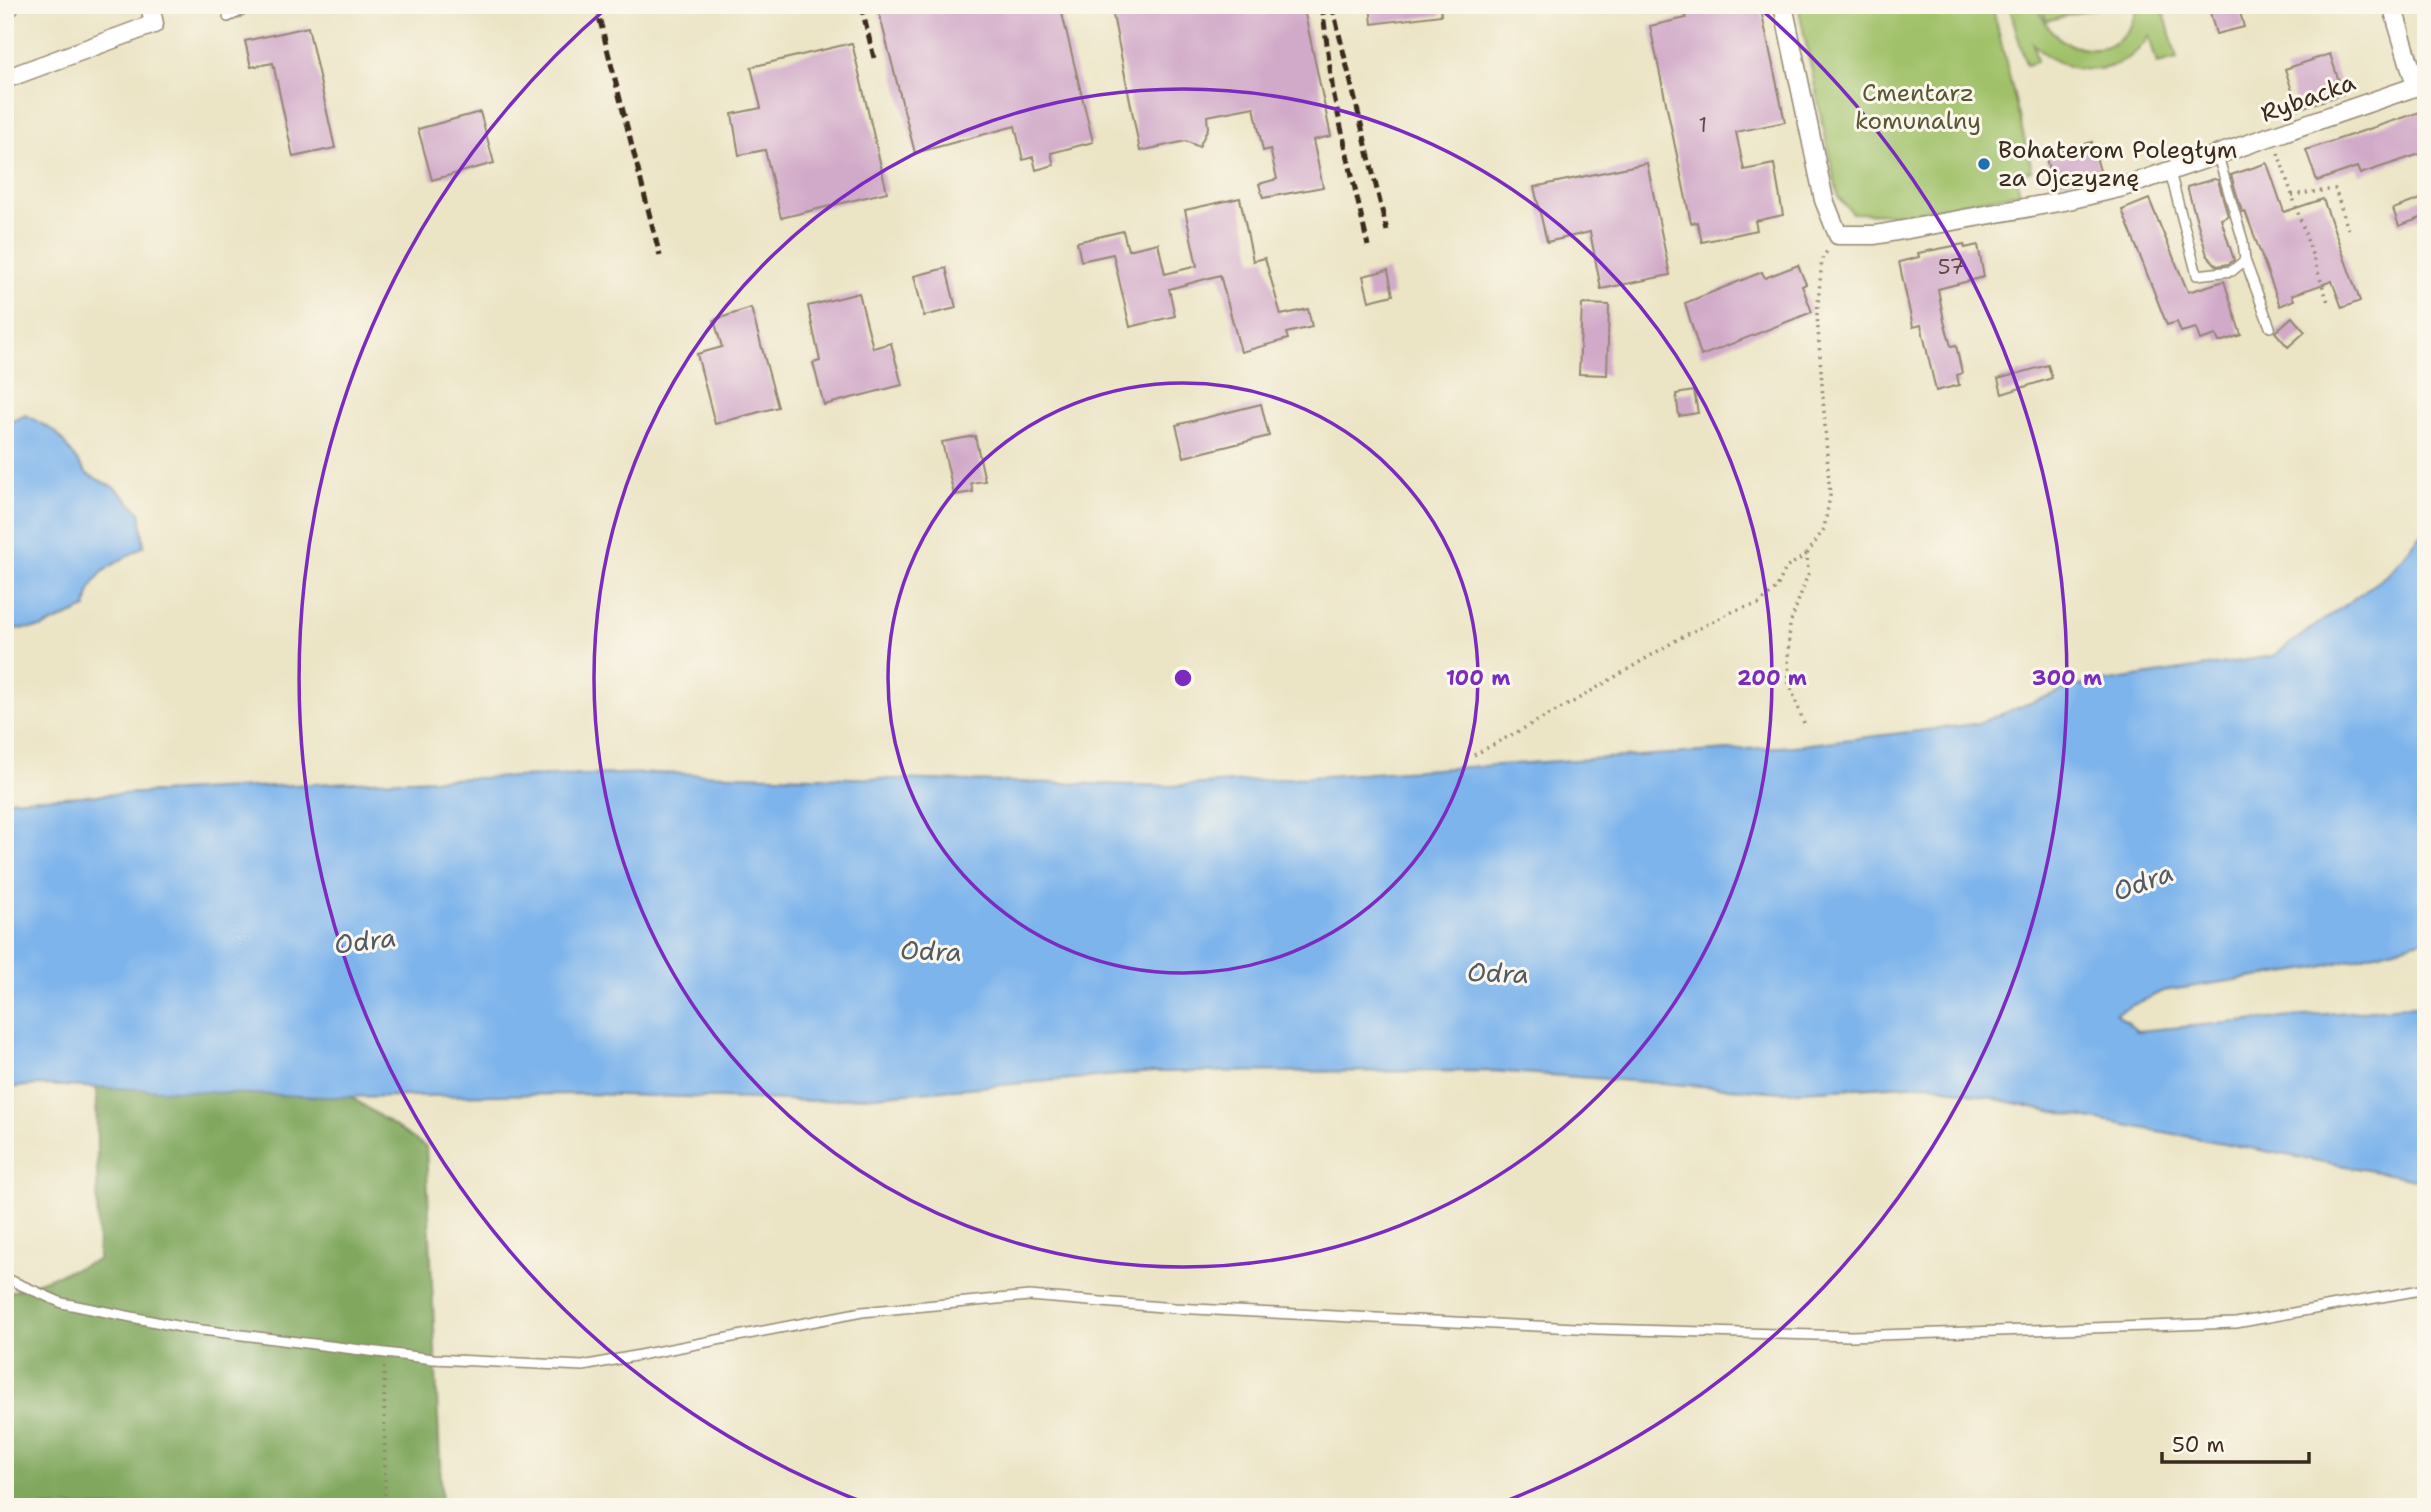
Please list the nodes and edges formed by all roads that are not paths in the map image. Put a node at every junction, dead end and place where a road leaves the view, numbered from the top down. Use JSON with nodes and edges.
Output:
{"nodes":[{"id":1,"x":150,"y":5,"type":"edge"},
{"id":2,"x":254,"y":5,"type":"edge"},
{"id":3,"x":1783,"y":5,"type":"edge"},
{"id":4,"x":2392,"y":5,"type":"edge"},
{"id":5,"x":228,"y":18,"type":"dead end"},
{"id":6,"x":5,"y":79,"type":"edge"},
{"id":7,"x":2421,"y":84,"type":"edge"},
{"id":8,"x":2218,"y":156,"type":"junction"},
{"id":9,"x":2170,"y":172,"type":"junction"},
{"id":10,"x":2245,"y":260,"type":"junction"},
{"id":11,"x":2270,"y":327,"type":"dead end"},
{"id":12,"x":5,"y":1278,"type":"edge"},
{"id":13,"x":2426,"y":1289,"type":"edge"}],
"edges":[{"from":1,"to":6,"type":"street"},
{"from":2,"to":5,"type":"lane"},
{"from":3,"to":9,"type":"street","name":"Rybacka"},
{"from":4,"to":7,"type":"street"},
{"from":7,"to":8,"type":"street","name":"Rybacka"},
{"from":8,"to":9,"type":"street","name":"Rybacka"},
{"from":8,"to":10,"type":"lane"},
{"from":9,"to":10,"type":"lane"},
{"from":10,"to":11,"type":"lane"},
{"from":12,"to":13,"type":"lane"}]}
